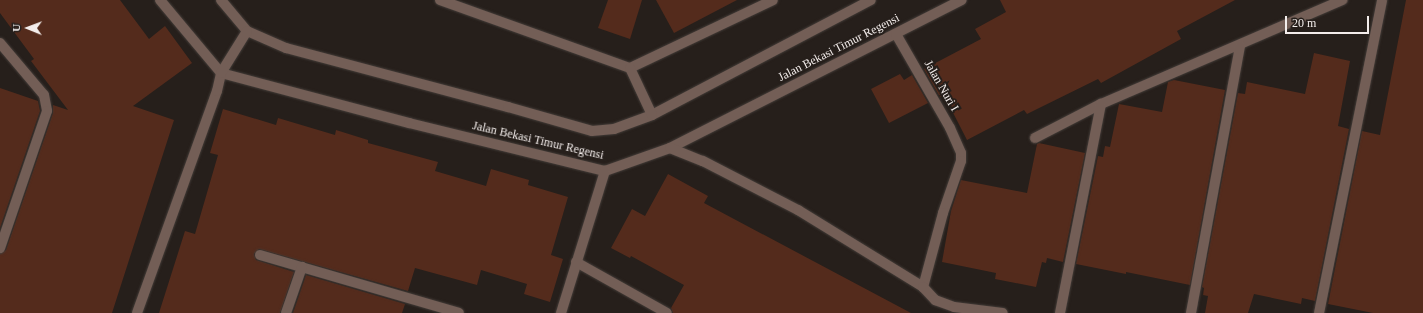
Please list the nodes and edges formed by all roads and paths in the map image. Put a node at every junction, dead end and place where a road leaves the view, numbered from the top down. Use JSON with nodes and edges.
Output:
{"nodes":[{"id":1,"x":160,"y":0,"type":"edge"},
{"id":2,"x":221,"y":0,"type":"edge"},
{"id":3,"x":440,"y":0,"type":"edge"},
{"id":4,"x":773,"y":0,"type":"edge"},
{"id":5,"x":871,"y":0,"type":"edge"},
{"id":6,"x":962,"y":0,"type":"edge"},
{"id":7,"x":1343,"y":0,"type":"edge"},
{"id":8,"x":1382,"y":0,"type":"edge"},
{"id":9,"x":247,"y":31,"type":"junction"},
{"id":10,"x":896,"y":34,"type":"junction"},
{"id":11,"x":0,"y":43,"type":"edge"},
{"id":12,"x":1240,"y":45,"type":"junction"},
{"id":13,"x":630,"y":68,"type":"junction"},
{"id":14,"x":221,"y":73,"type":"junction"},
{"id":15,"x":1101,"y":104,"type":"junction"},
{"id":16,"x":652,"y":115,"type":"junction"},
{"id":17,"x":1035,"y":138,"type":"dead end"},
{"id":18,"x":670,"y":148,"type":"junction"},
{"id":19,"x":605,"y":171,"type":"junction"},
{"id":20,"x":0,"y":248,"type":"edge"},
{"id":21,"x":260,"y":255,"type":"dead end"},
{"id":22,"x":576,"y":262,"type":"junction"},
{"id":23,"x":302,"y":267,"type":"junction"},
{"id":24,"x":923,"y":287,"type":"junction"},
{"id":25,"x":433,"y":309,"type":"edge"},
{"id":26,"x":137,"y":313,"type":"edge"},
{"id":27,"x":286,"y":313,"type":"edge"},
{"id":28,"x":459,"y":313,"type":"edge"},
{"id":29,"x":561,"y":313,"type":"edge"},
{"id":30,"x":667,"y":313,"type":"edge"},
{"id":31,"x":1003,"y":313,"type":"edge"},
{"id":32,"x":1060,"y":313,"type":"edge"},
{"id":33,"x":1191,"y":313,"type":"edge"},
{"id":34,"x":1319,"y":313,"type":"edge"}],
"edges":[{"from":1,"to":14,"type":"street"},
{"from":2,"to":9,"type":"street","name":"Jalan Bekasi Timur Regensi"},
{"from":3,"to":13,"type":"street"},
{"from":4,"to":13,"type":"street"},
{"from":5,"to":16,"type":"street","name":"Jalan Bekasi Timur Regensi"},
{"from":6,"to":10,"type":"street","name":"Jalan Bekasi Timur Regensi"},
{"from":7,"to":12,"type":"street"},
{"from":8,"to":34,"type":"street"},
{"from":9,"to":14,"type":"street"},
{"from":9,"to":16,"type":"street","name":"Jalan Bekasi Timur Regensi"},
{"from":10,"to":18,"type":"street","name":"Jalan Bekasi Timur Regensi"},
{"from":10,"to":24,"type":"street","name":"Jalan Nuri I"},
{"from":11,"to":20,"type":"street"},
{"from":12,"to":15,"type":"street"},
{"from":12,"to":33,"type":"street"},
{"from":13,"to":16,"type":"street"},
{"from":14,"to":19,"type":"street","name":"Jalan Bekasi Timur Regensi"},
{"from":14,"to":26,"type":"street"},
{"from":15,"to":17,"type":"street"},
{"from":15,"to":32,"type":"street"},
{"from":18,"to":19,"type":"street","name":"Jalan Bekasi Timur Regensi"},
{"from":18,"to":24,"type":"street"},
{"from":19,"to":22,"type":"street"},
{"from":21,"to":23,"type":"street"},
{"from":22,"to":29,"type":"street"},
{"from":22,"to":30,"type":"street"},
{"from":23,"to":25,"type":"street"},
{"from":23,"to":27,"type":"street"},
{"from":24,"to":31,"type":"street"},
{"from":25,"to":28,"type":"street"}]}
